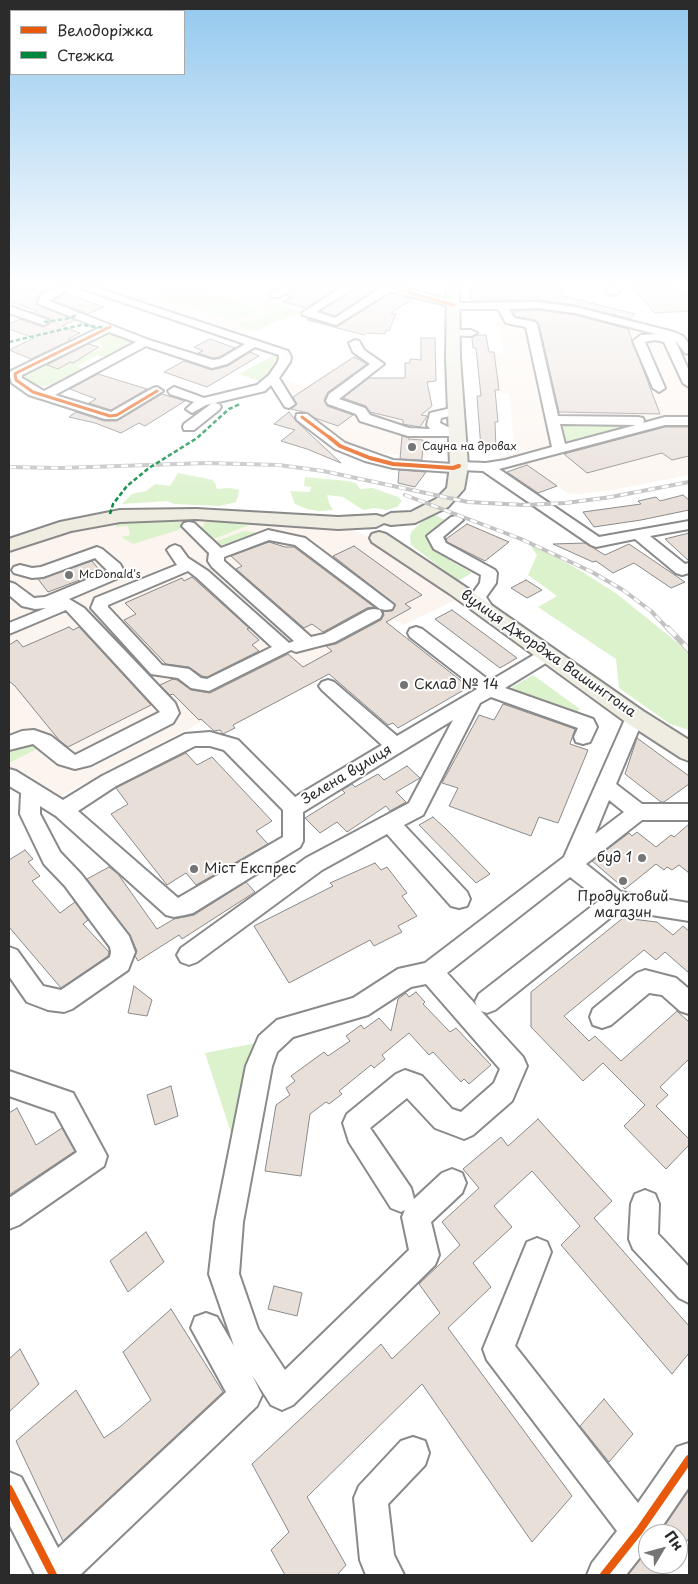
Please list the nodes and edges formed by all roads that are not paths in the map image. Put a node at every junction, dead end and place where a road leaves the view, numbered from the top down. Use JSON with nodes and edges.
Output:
{"nodes":[{"id":1,"x":39,"y":362,"type":"edge"},
{"id":2,"x":106,"y":362,"type":"edge"},
{"id":3,"x":201,"y":362,"type":"edge"},
{"id":4,"x":219,"y":362,"type":"edge"},
{"id":5,"x":284,"y":362,"type":"edge"},
{"id":6,"x":375,"y":362,"type":"edge"},
{"id":7,"x":454,"y":362,"type":"edge"},
{"id":8,"x":540,"y":362,"type":"edge"},
{"id":9,"x":648,"y":362,"type":"edge"},
{"id":10,"x":679,"y":362,"type":"edge"},
{"id":11,"x":272,"y":378,"type":"junction"},
{"id":12,"x":689,"y":383,"type":"edge"},
{"id":13,"x":259,"y":388,"type":"junction"},
{"id":14,"x":659,"y":388,"type":"dead end"},
{"id":15,"x":157,"y":390,"type":"dead end"},
{"id":16,"x":174,"y":391,"type":"dead end"},
{"id":17,"x":46,"y":394,"type":"junction"},
{"id":18,"x":229,"y":396,"type":"junction"},
{"id":19,"x":289,"y":404,"type":"dead end"},
{"id":20,"x":234,"y":410,"type":"dead end"},
{"id":21,"x":456,"y":411,"type":"junction"},
{"id":22,"x":302,"y":417,"type":"dead end"},
{"id":23,"x":553,"y":420,"type":"junction"},
{"id":24,"x":665,"y":421,"type":"junction"},
{"id":25,"x":689,"y":421,"type":"edge"},
{"id":26,"x":189,"y":427,"type":"dead end"},
{"id":27,"x":453,"y":432,"type":"junction"},
{"id":28,"x":559,"y":448,"type":"junction"},
{"id":29,"x":459,"y":466,"type":"junction"},
{"id":30,"x":486,"y":467,"type":"junction"},
{"id":31,"x":192,"y":520,"type":"junction"},
{"id":32,"x":456,"y":520,"type":"dead end"},
{"id":33,"x":689,"y":525,"type":"edge"},
{"id":34,"x":391,"y":528,"type":"junction"},
{"id":35,"x":638,"y":534,"type":"junction"},
{"id":36,"x":9,"y":545,"type":"edge"},
{"id":37,"x":175,"y":550,"type":"junction"},
{"id":38,"x":217,"y":552,"type":"junction"},
{"id":39,"x":190,"y":565,"type":"junction"},
{"id":40,"x":689,"y":568,"type":"edge"},
{"id":41,"x":20,"y":570,"type":"dead end"},
{"id":42,"x":9,"y":587,"type":"edge"},
{"id":43,"x":97,"y":597,"type":"junction"},
{"id":44,"x":68,"y":604,"type":"junction"},
{"id":45,"x":488,"y":612,"type":"junction"},
{"id":46,"x":9,"y":629,"type":"edge"},
{"id":47,"x":416,"y":633,"type":"dead end"},
{"id":48,"x":308,"y":643,"type":"junction"},
{"id":49,"x":284,"y":648,"type":"junction"},
{"id":50,"x":548,"y":654,"type":"junction"},
{"id":51,"x":328,"y":686,"type":"dead end"},
{"id":52,"x":482,"y":694,"type":"junction"},
{"id":53,"x":635,"y":717,"type":"junction"},
{"id":54,"x":583,"y":737,"type":"dead end"},
{"id":55,"x":9,"y":743,"type":"edge"},
{"id":56,"x":396,"y":746,"type":"junction"},
{"id":57,"x":686,"y":746,"type":"edge"},
{"id":58,"x":16,"y":783,"type":"edge"},
{"id":59,"x":605,"y":786,"type":"junction"},
{"id":60,"x":293,"y":808,"type":"junction"},
{"id":61,"x":63,"y":810,"type":"junction"},
{"id":62,"x":638,"y":812,"type":"junction"},
{"id":63,"x":689,"y":812,"type":"edge"},
{"id":64,"x":390,"y":824,"type":"junction"},
{"id":65,"x":293,"y":841,"type":"junction"},
{"id":66,"x":314,"y":864,"type":"junction"},
{"id":67,"x":571,"y":864,"type":"junction"},
{"id":68,"x":459,"y":899,"type":"dead end"},
{"id":69,"x":616,"y":900,"type":"junction"},
{"id":70,"x":685,"y":907,"type":"edge"},
{"id":71,"x":190,"y":955,"type":"dead end"},
{"id":72,"x":9,"y":958,"type":"edge"},
{"id":73,"x":431,"y":972,"type":"junction"},
{"id":74,"x":487,"y":1002,"type":"dead end"},
{"id":75,"x":689,"y":1004,"type":"edge"},
{"id":76,"x":602,"y":1018,"type":"dead end"},
{"id":77,"x":9,"y":1084,"type":"edge"},
{"id":78,"x":452,"y":1183,"type":"dead end"},
{"id":79,"x":401,"y":1198,"type":"dead end"},
{"id":80,"x":645,"y":1204,"type":"dead end"},
{"id":81,"x":9,"y":1215,"type":"edge"},
{"id":82,"x":537,"y":1252,"type":"dead end"},
{"id":83,"x":689,"y":1288,"type":"edge"},
{"id":84,"x":206,"y":1328,"type":"dead end"},
{"id":85,"x":413,"y":1453,"type":"dead end"},
{"id":86,"x":689,"y":1459,"type":"edge"},
{"id":87,"x":9,"y":1489,"type":"edge"},
{"id":88,"x":643,"y":1524,"type":"edge"},
{"id":89,"x":638,"y":1531,"type":"joint"},
{"id":90,"x":54,"y":1575,"type":"edge"},
{"id":91,"x":386,"y":1575,"type":"edge"},
{"id":92,"x":604,"y":1575,"type":"edge"}],
"edges":[{"from":1,"to":17,"type":"street"},
{"from":2,"to":17,"type":"street"},
{"from":3,"to":4,"type":"street"},
{"from":5,"to":11,"type":"street"},
{"from":6,"to":27,"type":"street"},
{"from":7,"to":21,"type":"main road"},
{"from":8,"to":23,"type":"street"},
{"from":9,"to":14,"type":"street"},
{"from":10,"to":12,"type":"street"},
{"from":11,"to":13,"type":"street"},
{"from":11,"to":19,"type":"street"},
{"from":13,"to":18,"type":"street"},
{"from":13,"to":20,"type":"street"},
{"from":15,"to":17,"type":"street"},
{"from":16,"to":18,"type":"street"},
{"from":18,"to":26,"type":"street"},
{"from":21,"to":27,"type":"main road"},
{"from":21,"to":27,"type":"street"},
{"from":22,"to":29,"type":"street"},
{"from":23,"to":24,"type":"street"},
{"from":23,"to":28,"type":"street"},
{"from":24,"to":25,"type":"street"},
{"from":24,"to":28,"type":"street"},
{"from":27,"to":29,"type":"main road"},
{"from":28,"to":30,"type":"street"},
{"from":29,"to":30,"type":"street"},
{"from":29,"to":34,"type":"main road"},
{"from":30,"to":35,"type":"street"},
{"from":31,"to":34,"type":"main road"},
{"from":31,"to":36,"type":"main road"},
{"from":31,"to":37,"type":"street"},
{"from":31,"to":38,"type":"street"},
{"from":32,"to":45,"type":"street"},
{"from":33,"to":35,"type":"street"},
{"from":34,"to":45,"type":"main road","name":"вулиця Джорджа Вашингтона"},
{"from":35,"to":40,"type":"street"},
{"from":37,"to":39,"type":"street"},
{"from":37,"to":43,"type":"street"},
{"from":38,"to":48,"type":"street"},
{"from":38,"to":48,"type":"street"},
{"from":39,"to":43,"type":"street"},
{"from":39,"to":49,"type":"street"},
{"from":41,"to":42,"type":"street"},
{"from":43,"to":44,"type":"street"},
{"from":43,"to":49,"type":"street"},
{"from":44,"to":46,"type":"street"},
{"from":44,"to":55,"type":"street"},
{"from":45,"to":50,"type":"main road","name":"вулиця Джорджа Вашингтона"},
{"from":47,"to":52,"type":"street"},
{"from":48,"to":49,"type":"street"},
{"from":50,"to":52,"type":"street","name":"Зелена вулиця"},
{"from":50,"to":53,"type":"main road","name":"вулиця Джорджа Вашингтона"},
{"from":51,"to":56,"type":"street"},
{"from":52,"to":54,"type":"street"},
{"from":52,"to":56,"type":"street","name":"Зелена вулиця"},
{"from":52,"to":64,"type":"street"},
{"from":53,"to":57,"type":"main road","name":"вулиця Джорджа Вашингтона"},
{"from":53,"to":59,"type":"street"},
{"from":56,"to":60,"type":"street","name":"Зелена вулиця"},
{"from":58,"to":61,"type":"street"},
{"from":58,"to":72,"type":"street"},
{"from":59,"to":62,"type":"street"},
{"from":59,"to":67,"type":"street"},
{"from":60,"to":61,"type":"street"},
{"from":60,"to":65,"type":"street","name":"Зелена вулиця"},
{"from":61,"to":65,"type":"street"},
{"from":62,"to":63,"type":"street"},
{"from":62,"to":67,"type":"street"},
{"from":64,"to":66,"type":"street"},
{"from":64,"to":68,"type":"street"},
{"from":65,"to":66,"type":"street"},
{"from":66,"to":71,"type":"street"},
{"from":67,"to":69,"type":"street"},
{"from":67,"to":73,"type":"street"},
{"from":69,"to":70,"type":"street"},
{"from":69,"to":74,"type":"street"},
{"from":73,"to":78,"type":"street"},
{"from":73,"to":79,"type":"street"},
{"from":75,"to":76,"type":"street"},
{"from":77,"to":81,"type":"street"},
{"from":80,"to":83,"type":"street"},
{"from":82,"to":89,"type":"street"},
{"from":84,"to":90,"type":"street"},
{"from":85,"to":91,"type":"street"},
{"from":86,"to":88,"type":"street"},
{"from":87,"to":90,"type":"street"},
{"from":89,"to":92,"type":"street"}]}
